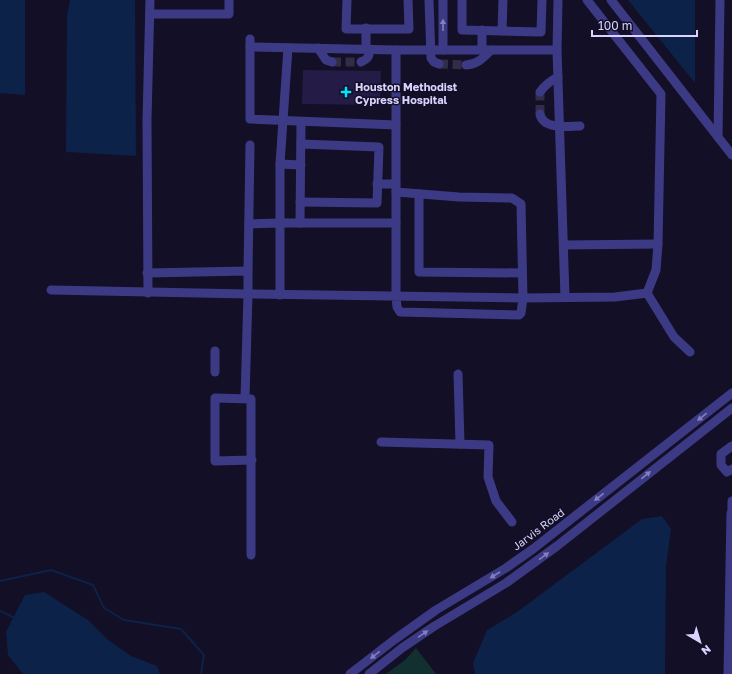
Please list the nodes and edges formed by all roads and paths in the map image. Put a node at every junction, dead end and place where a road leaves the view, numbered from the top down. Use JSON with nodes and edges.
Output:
{"nodes":[{"id":1,"x":150,"y":0,"type":"edge"},
{"id":2,"x":229,"y":0,"type":"edge"},
{"id":3,"x":347,"y":0,"type":"edge"},
{"id":4,"x":408,"y":0,"type":"edge"},
{"id":5,"x":429,"y":0,"type":"edge"},
{"id":6,"x":443,"y":0,"type":"edge"},
{"id":7,"x":462,"y":0,"type":"edge"},
{"id":8,"x":503,"y":0,"type":"edge"},
{"id":9,"x":542,"y":0,"type":"edge"},
{"id":10,"x":558,"y":0,"type":"edge"},
{"id":11,"x":586,"y":0,"type":"edge"},
{"id":12,"x":611,"y":0,"type":"edge"},
{"id":13,"x":720,"y":0,"type":"edge"},
{"id":14,"x":150,"y":14,"type":"junction"},
{"id":15,"x":366,"y":28,"type":"junction"},
{"id":16,"x":482,"y":30,"type":"junction"},
{"id":17,"x":502,"y":31,"type":"junction"},
{"id":18,"x":288,"y":48,"type":"junction"},
{"id":19,"x":318,"y":48,"type":"junction"},
{"id":20,"x":368,"y":49,"type":"junction"},
{"id":21,"x":430,"y":49,"type":"junction"},
{"id":22,"x":396,"y":50,"type":"junction"},
{"id":23,"x":443,"y":50,"type":"junction"},
{"id":24,"x":482,"y":50,"type":"junction"},
{"id":25,"x":491,"y":50,"type":"junction"},
{"id":26,"x":558,"y":50,"type":"junction"},
{"id":27,"x":332,"y":62,"type":"tunnel mouth"},
{"id":28,"x":361,"y":62,"type":"dead end"},
{"id":29,"x":439,"y":64,"type":"dead end"},
{"id":30,"x":466,"y":65,"type":"tunnel mouth"},
{"id":31,"x":558,"y":77,"type":"junction"},
{"id":32,"x":540,"y":92,"type":"dead end"},
{"id":33,"x":540,"y":114,"type":"dead end"},
{"id":34,"x":284,"y":121,"type":"junction"},
{"id":35,"x":301,"y":122,"type":"junction"},
{"id":36,"x":396,"y":125,"type":"junction"},
{"id":37,"x":559,"y":126,"type":"junction"},
{"id":38,"x":580,"y":126,"type":"dead end"},
{"id":39,"x":724,"y":141,"type":"edge"},
{"id":40,"x":301,"y":144,"type":"junction"},
{"id":41,"x":250,"y":145,"type":"dead end"},
{"id":42,"x":732,"y":155,"type":"edge"},
{"id":43,"x":280,"y":164,"type":"junction"},
{"id":44,"x":301,"y":165,"type":"junction"},
{"id":45,"x":377,"y":184,"type":"junction"},
{"id":46,"x":396,"y":188,"type":"junction"},
{"id":47,"x":419,"y":194,"type":"junction"},
{"id":48,"x":300,"y":202,"type":"junction"},
{"id":49,"x":280,"y":223,"type":"junction"},
{"id":50,"x":300,"y":223,"type":"junction"},
{"id":51,"x":396,"y":223,"type":"junction"},
{"id":52,"x":249,"y":224,"type":"junction"},
{"id":53,"x":658,"y":244,"type":"junction"},
{"id":54,"x":564,"y":245,"type":"junction"},
{"id":55,"x":248,"y":271,"type":"junction"},
{"id":56,"x":147,"y":272,"type":"junction"},
{"id":57,"x":522,"y":273,"type":"junction"},
{"id":58,"x":51,"y":290,"type":"dead end"},
{"id":59,"x":148,"y":292,"type":"junction"},
{"id":60,"x":647,"y":293,"type":"junction"},
{"id":61,"x":248,"y":294,"type":"junction"},
{"id":62,"x":280,"y":295,"type":"junction"},
{"id":63,"x":396,"y":296,"type":"junction"},
{"id":64,"x":565,"y":297,"type":"junction"},
{"id":65,"x":523,"y":298,"type":"junction"},
{"id":66,"x":215,"y":351,"type":"dead end"},
{"id":67,"x":690,"y":352,"type":"dead end"},
{"id":68,"x":215,"y":372,"type":"dead end"},
{"id":69,"x":458,"y":374,"type":"dead end"},
{"id":70,"x":732,"y":393,"type":"edge"},
{"id":71,"x":245,"y":398,"type":"junction"},
{"id":72,"x":732,"y":408,"type":"edge"},
{"id":73,"x":381,"y":442,"type":"dead end"},
{"id":74,"x":460,"y":444,"type":"junction"},
{"id":75,"x":732,"y":446,"type":"edge"},
{"id":76,"x":657,"y":452,"type":"junction"},
{"id":77,"x":252,"y":460,"type":"junction"},
{"id":78,"x":664,"y":461,"type":"junction"},
{"id":79,"x":732,"y":469,"type":"edge"},
{"id":80,"x":732,"y":501,"type":"edge"},
{"id":81,"x":732,"y":514,"type":"edge"},
{"id":82,"x":512,"y":522,"type":"dead end"},
{"id":83,"x":251,"y":555,"type":"dead end"},
{"id":84,"x":394,"y":640,"type":"junction"},
{"id":85,"x":400,"y":649,"type":"junction"},
{"id":86,"x":350,"y":674,"type":"edge"},
{"id":87,"x":370,"y":674,"type":"edge"},
{"id":88,"x":728,"y":674,"type":"edge"}],
"edges":[{"from":1,"to":14,"type":"street"},
{"from":2,"to":14,"type":"street"},
{"from":3,"to":15,"type":"street"},
{"from":4,"to":15,"type":"street"},
{"from":5,"to":21,"type":"street"},
{"from":23,"to":6,"type":"street","one_way":true},
{"from":7,"to":16,"type":"street"},
{"from":8,"to":17,"type":"street"},
{"from":9,"to":17,"type":"street"},
{"from":10,"to":26,"type":"street"},
{"from":11,"to":53,"type":"street"},
{"from":12,"to":39,"type":"street"},
{"from":13,"to":39,"type":"street"},
{"from":14,"to":56,"type":"street"},
{"from":15,"to":20,"type":"street"},
{"from":16,"to":17,"type":"street"},
{"from":16,"to":24,"type":"street"},
{"from":18,"to":19,"type":"street"},
{"from":18,"to":34,"type":"street"},
{"from":18,"to":34,"type":"street"},
{"from":19,"to":20,"type":"street"},
{"from":19,"to":27,"type":"street"},
{"from":20,"to":22,"type":"street"},
{"from":20,"to":28,"type":"street"},
{"from":21,"to":22,"type":"street"},
{"from":21,"to":23,"type":"street"},
{"from":21,"to":29,"type":"street"},
{"from":22,"to":36,"type":"street"},
{"from":23,"to":24,"type":"street"},
{"from":24,"to":25,"type":"street"},
{"from":25,"to":26,"type":"street"},
{"from":25,"to":30,"type":"street"},
{"from":26,"to":31,"type":"street"},
{"from":31,"to":32,"type":"street"},
{"from":31,"to":37,"type":"street"},
{"from":33,"to":37,"type":"street"},
{"from":34,"to":35,"type":"street"},
{"from":34,"to":43,"type":"street"},
{"from":35,"to":36,"type":"street"},
{"from":35,"to":40,"type":"street"},
{"from":36,"to":46,"type":"street"},
{"from":37,"to":38,"type":"street"},
{"from":37,"to":54,"type":"street"},
{"from":39,"to":42,"type":"street"},
{"from":40,"to":44,"type":"street"},
{"from":40,"to":45,"type":"street"},
{"from":41,"to":52,"type":"street"},
{"from":43,"to":44,"type":"street"},
{"from":43,"to":49,"type":"street"},
{"from":44,"to":48,"type":"street"},
{"from":45,"to":46,"type":"street"},
{"from":45,"to":48,"type":"street"},
{"from":46,"to":47,"type":"street"},
{"from":46,"to":51,"type":"street"},
{"from":47,"to":57,"type":"street"},
{"from":47,"to":57,"type":"street"},
{"from":48,"to":50,"type":"street"},
{"from":49,"to":50,"type":"street"},
{"from":49,"to":52,"type":"street"},
{"from":49,"to":62,"type":"street"},
{"from":50,"to":51,"type":"street"},
{"from":51,"to":63,"type":"street"},
{"from":52,"to":55,"type":"street"},
{"from":53,"to":54,"type":"street"},
{"from":53,"to":60,"type":"street"},
{"from":54,"to":64,"type":"street"},
{"from":55,"to":56,"type":"street"},
{"from":55,"to":61,"type":"street"},
{"from":56,"to":59,"type":"street"},
{"from":57,"to":65,"type":"street"},
{"from":58,"to":59,"type":"street"},
{"from":59,"to":61,"type":"street"},
{"from":60,"to":64,"type":"street"},
{"from":60,"to":67,"type":"street"},
{"from":61,"to":62,"type":"street"},
{"from":61,"to":71,"type":"street"},
{"from":62,"to":63,"type":"street"},
{"from":63,"to":65,"type":"street"},
{"from":63,"to":65,"type":"street"},
{"from":64,"to":65,"type":"street"},
{"from":66,"to":68,"type":"street"},
{"from":69,"to":74,"type":"street"},
{"from":70,"to":76,"type":"street","name":"Jarvis Road","one_way":true},
{"from":71,"to":77,"type":"street"},
{"from":71,"to":77,"type":"street"},
{"from":72,"to":78,"type":"street"},
{"from":73,"to":74,"type":"street"},
{"from":74,"to":82,"type":"street"},
{"from":75,"to":79,"type":"street"},
{"from":76,"to":78,"type":"street"},
{"from":76,"to":84,"type":"street","name":"Jarvis Road","one_way":true},
{"from":77,"to":83,"type":"street"},
{"from":85,"to":78,"type":"street","one_way":true},
{"from":80,"to":81,"type":"street"},
{"from":81,"to":88,"type":"street"},
{"from":84,"to":85,"type":"street"},
{"from":84,"to":86,"type":"street","name":"Jarvis Road","one_way":true},
{"from":85,"to":87,"type":"street"}]}
